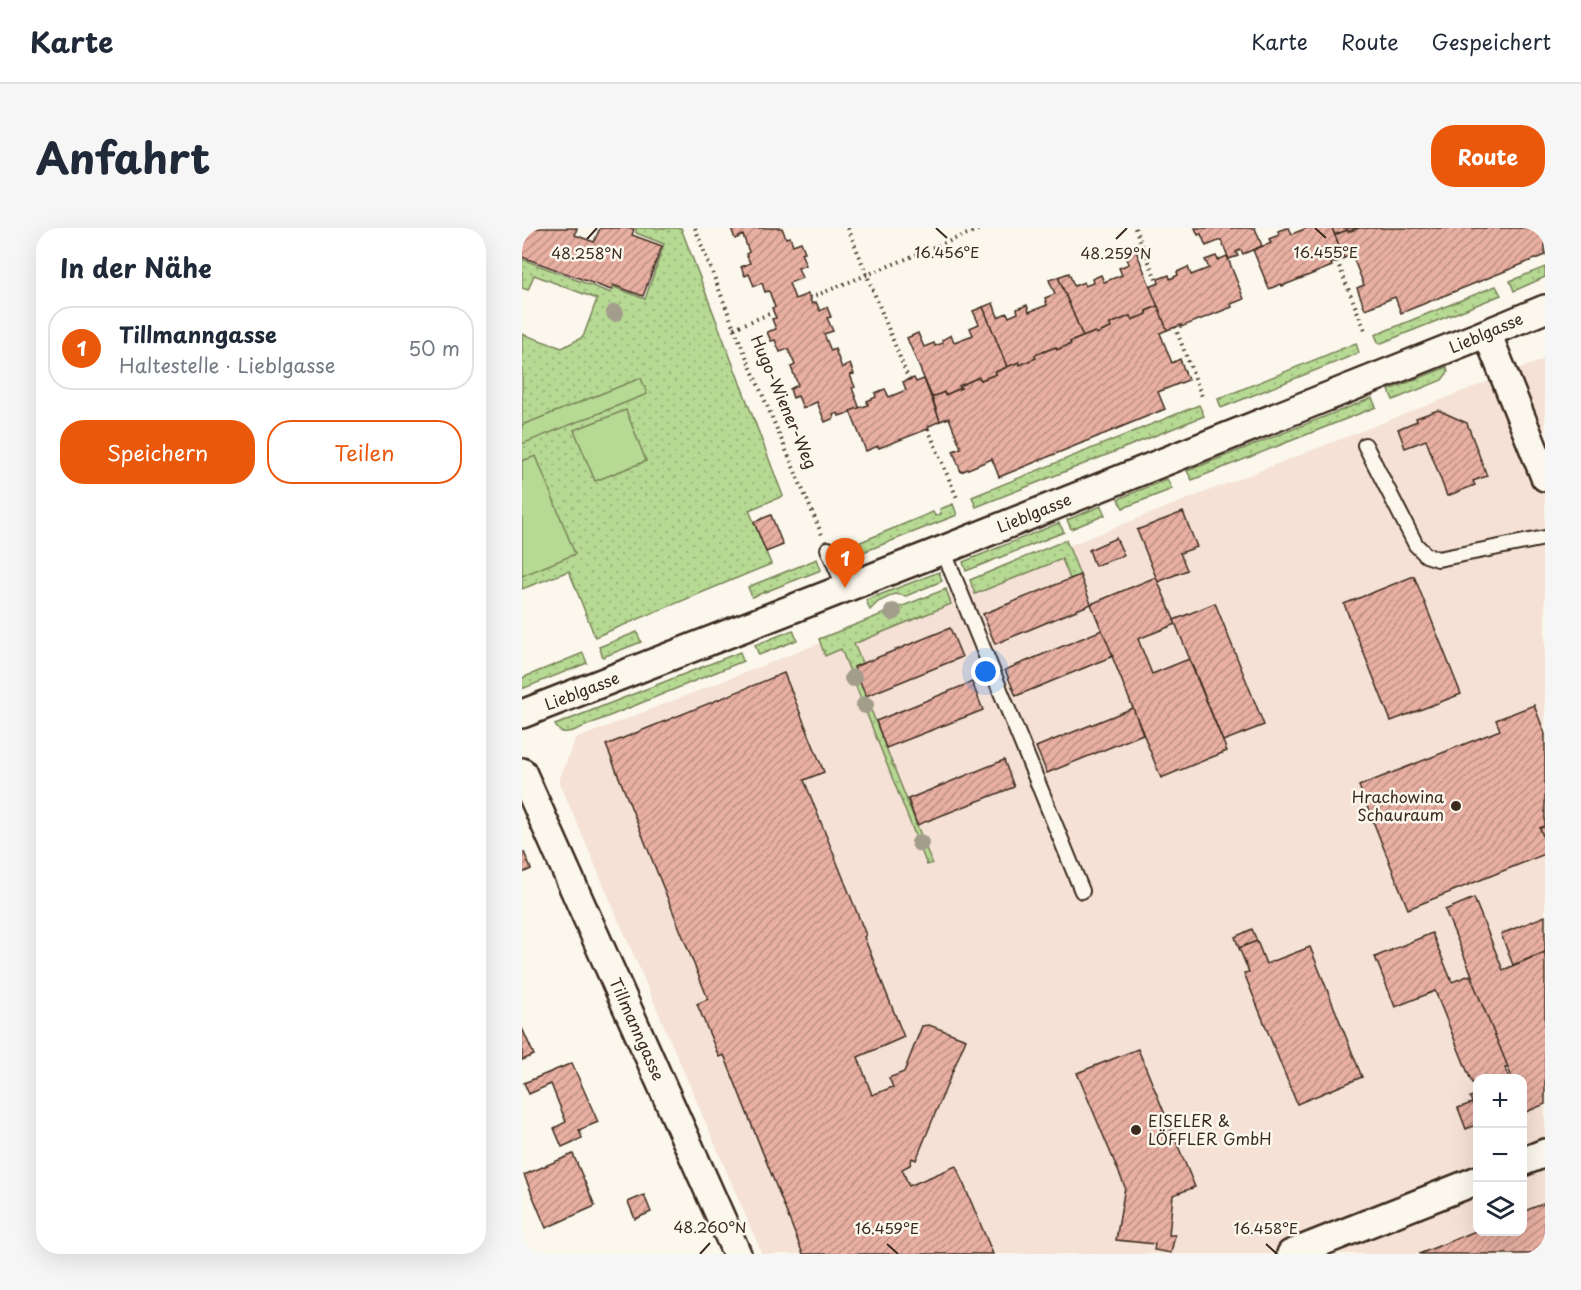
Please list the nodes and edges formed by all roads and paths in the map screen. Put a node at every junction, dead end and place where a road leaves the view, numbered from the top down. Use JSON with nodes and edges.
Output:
{"nodes":[{"id":1,"x":695,"y":228,"type":"edge"},
{"id":2,"x":848,"y":228,"type":"edge"},
{"id":3,"x":982,"y":228,"type":"edge"},
{"id":4,"x":1135,"y":228,"type":"edge"},
{"id":5,"x":1337,"y":261,"type":"dead end"},
{"id":6,"x":867,"y":275,"type":"junction"},
{"id":7,"x":1158,"y":284,"type":"dead end"},
{"id":8,"x":810,"y":298,"type":"dead end"},
{"id":9,"x":1545,"y":309,"type":"edge"},
{"id":10,"x":774,"y":312,"type":"dead end"},
{"id":11,"x":1175,"y":327,"type":"dead end"},
{"id":12,"x":734,"y":328,"type":"junction"},
{"id":13,"x":1366,"y":333,"type":"dead end"},
{"id":14,"x":1487,"y":333,"type":"junction"},
{"id":15,"x":909,"y":380,"type":"dead end"},
{"id":16,"x":1203,"y":399,"type":"dead end"},
{"id":17,"x":928,"y":429,"type":"dead end"},
{"id":18,"x":1365,"y":445,"type":"dead end"},
{"id":19,"x":1545,"y":477,"type":"edge"},
{"id":20,"x":957,"y":498,"type":"dead end"},
{"id":21,"x":1545,"y":538,"type":"edge"},
{"id":22,"x":828,"y":549,"type":"joint"},
{"id":23,"x":943,"y":550,"type":"junction"},
{"id":24,"x":845,"y":588,"type":"junction"},
{"id":25,"x":522,"y":714,"type":"edge"},
{"id":26,"x":522,"y":772,"type":"edge"},
{"id":27,"x":1082,"y":891,"type":"dead end"},
{"id":28,"x":1545,"y":1153,"type":"edge"},
{"id":29,"x":1527,"y":1160,"type":"edge"},
{"id":30,"x":1473,"y":1182,"type":"edge"},
{"id":31,"x":737,"y":1254,"type":"edge"},
{"id":32,"x":1291,"y":1254,"type":"edge"}],
"edges":[{"from":1,"to":12,"type":"path","name":"Hugo-Wiener-Weg"},
{"from":2,"to":6,"type":"path"},
{"from":3,"to":6,"type":"path"},
{"from":4,"to":7,"type":"path"},
{"from":5,"to":13,"type":"path"},
{"from":6,"to":8,"type":"path"},
{"from":6,"to":15,"type":"path"},
{"from":9,"to":14,"type":"street","name":"Lieblgasse"},
{"from":10,"to":12,"type":"path"},
{"from":11,"to":16,"type":"path"},
{"from":12,"to":22,"type":"path","name":"Hugo-Wiener-Weg"},
{"from":14,"to":19,"type":"street"},
{"from":14,"to":23,"type":"street","name":"Lieblgasse"},
{"from":17,"to":20,"type":"path"},
{"from":18,"to":21,"type":"lane"},
{"from":22,"to":24,"type":"lane"},
{"from":23,"to":24,"type":"street","name":"Lieblgasse"},
{"from":23,"to":27,"type":"lane"},
{"from":24,"to":25,"type":"street","name":"Lieblgasse"},
{"from":26,"to":31,"type":"street","name":"Tillmanngasse"},
{"from":28,"to":29,"type":"street"},
{"from":30,"to":32,"type":"street"}]}
